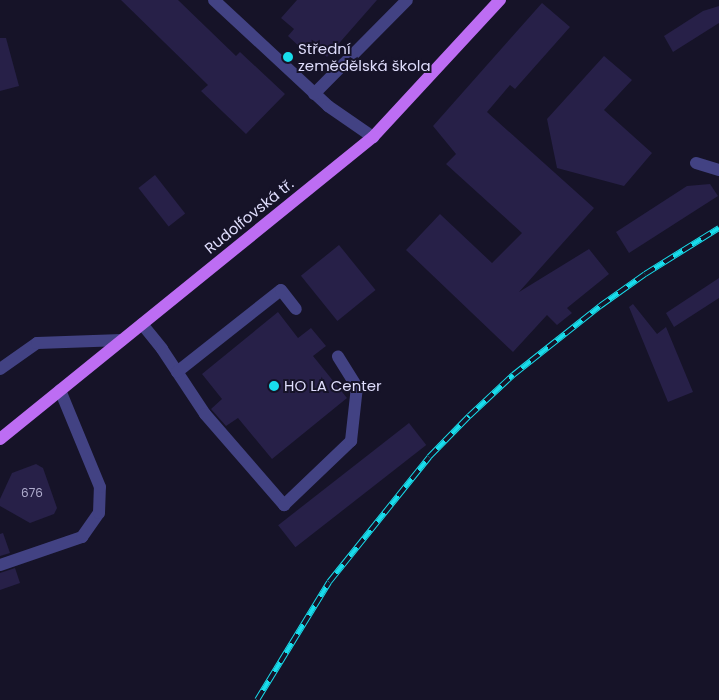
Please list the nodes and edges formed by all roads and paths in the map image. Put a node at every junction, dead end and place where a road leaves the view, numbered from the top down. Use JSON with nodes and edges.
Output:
{"nodes":[{"id":1,"x":214,"y":0,"type":"edge"},
{"id":2,"x":407,"y":0,"type":"edge"},
{"id":3,"x":500,"y":0,"type":"edge"},
{"id":4,"x":314,"y":94,"type":"junction"},
{"id":5,"x":373,"y":137,"type":"junction"},
{"id":6,"x":696,"y":163,"type":"dead end"},
{"id":7,"x":719,"y":170,"type":"edge"},
{"id":8,"x":296,"y":309,"type":"dead end"},
{"id":9,"x":142,"y":324,"type":"junction"},
{"id":10,"x":122,"y":340,"type":"junction"},
{"id":11,"x":338,"y":357,"type":"dead end"},
{"id":12,"x":0,"y":369,"type":"edge"},
{"id":13,"x":177,"y":372,"type":"junction"},
{"id":14,"x":60,"y":390,"type":"junction"},
{"id":15,"x":0,"y":439,"type":"edge"},
{"id":16,"x":0,"y":565,"type":"edge"}],
"edges":[{"from":1,"to":4,"type":"lane"},
{"from":2,"to":4,"type":"lane"},
{"from":3,"to":5,"type":"main road","name":"Rudolfovská tř."},
{"from":4,"to":5,"type":"lane"},
{"from":5,"to":9,"type":"main road","name":"Rudolfovská tř."},
{"from":6,"to":7,"type":"lane"},
{"from":8,"to":13,"type":"lane"},
{"from":9,"to":10,"type":"main road","name":"Rudolfovská tř."},
{"from":9,"to":13,"type":"lane"},
{"from":10,"to":12,"type":"lane"},
{"from":10,"to":14,"type":"main road","name":"Rudolfovská tř."},
{"from":11,"to":13,"type":"lane"},
{"from":14,"to":15,"type":"main road","name":"Rudolfovská tř."},
{"from":14,"to":16,"type":"lane"}]}
